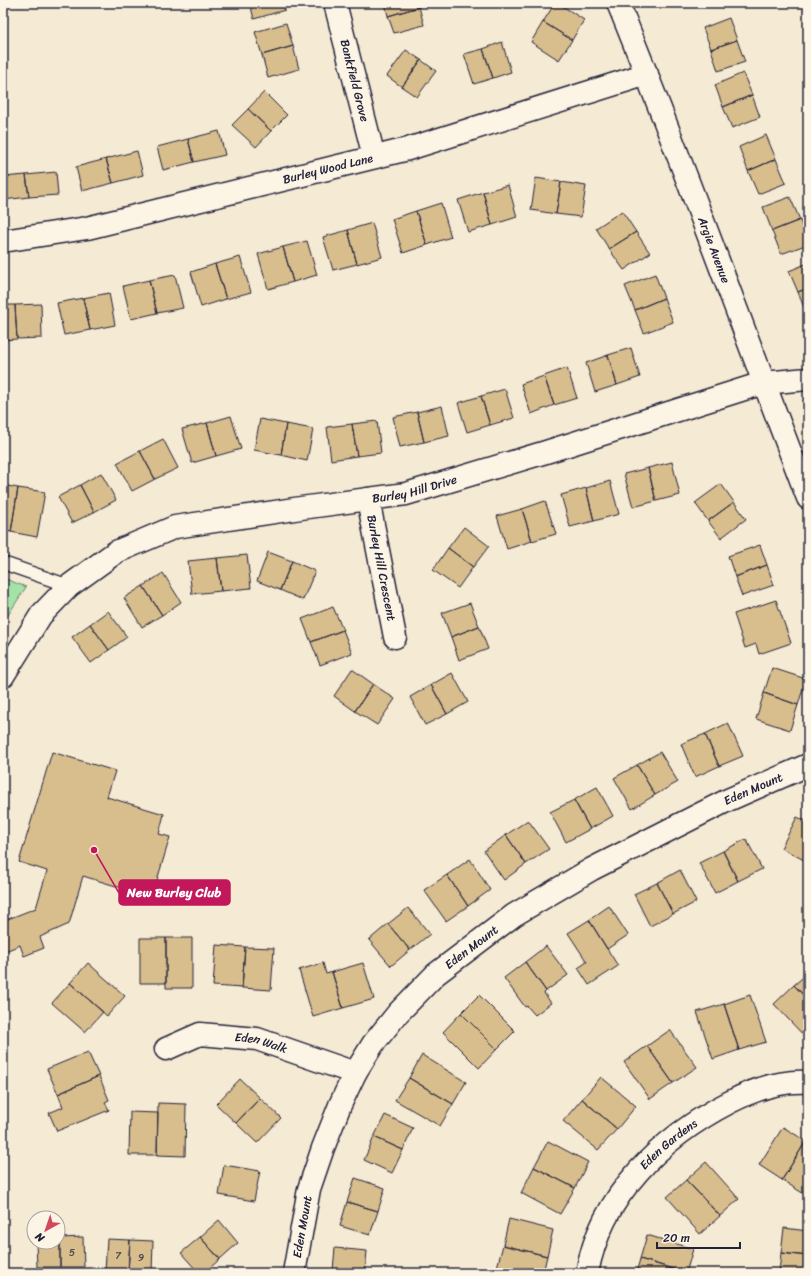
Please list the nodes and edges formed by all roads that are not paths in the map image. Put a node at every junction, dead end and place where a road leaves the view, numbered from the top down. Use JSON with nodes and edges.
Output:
{"nodes":[{"id":1,"x":335,"y":3,"type":"edge"},
{"id":2,"x":618,"y":3,"type":"edge"},
{"id":3,"x":647,"y":74,"type":"junction"},
{"id":4,"x":374,"y":158,"type":"junction"},
{"id":5,"x":3,"y":241,"type":"edge"},
{"id":6,"x":808,"y":379,"type":"edge"},
{"id":7,"x":763,"y":383,"type":"junction"},
{"id":8,"x":808,"y":498,"type":"edge"},
{"id":9,"x":368,"y":499,"type":"junction"},
{"id":10,"x":3,"y":563,"type":"edge"},
{"id":11,"x":69,"y":586,"type":"junction"},
{"id":12,"x":395,"y":637,"type":"dead end"},
{"id":13,"x":3,"y":676,"type":"edge"},
{"id":14,"x":808,"y":765,"type":"edge"},
{"id":15,"x":166,"y":1049,"type":"dead end"},
{"id":16,"x":355,"y":1073,"type":"junction"},
{"id":17,"x":808,"y":1082,"type":"edge"},
{"id":18,"x":294,"y":1273,"type":"edge"},
{"id":19,"x":587,"y":1273,"type":"edge"}],
"edges":[{"from":1,"to":4,"type":"street","name":"Bankfield Grove"},
{"from":2,"to":3,"type":"street","name":"Argie Avenue"},
{"from":3,"to":4,"type":"street","name":"Burley Wood Lane"},
{"from":3,"to":7,"type":"street","name":"Argie Avenue"},
{"from":4,"to":5,"type":"street","name":"Burley Wood Lane"},
{"from":6,"to":7,"type":"street","name":"Burley Hill Drive"},
{"from":7,"to":8,"type":"street","name":"Argie Avenue"},
{"from":7,"to":9,"type":"street","name":"Burley Hill Drive"},
{"from":9,"to":11,"type":"street","name":"Burley Hill Drive"},
{"from":9,"to":12,"type":"street","name":"Burley Hill Crescent"},
{"from":10,"to":11,"type":"lane"},
{"from":11,"to":13,"type":"street","name":"Burley Hill Drive"},
{"from":14,"to":16,"type":"street","name":"Eden Mount"},
{"from":15,"to":16,"type":"street","name":"Eden Walk"},
{"from":16,"to":18,"type":"street","name":"Eden Mount"},
{"from":17,"to":19,"type":"street","name":"Eden Gardens"}]}
